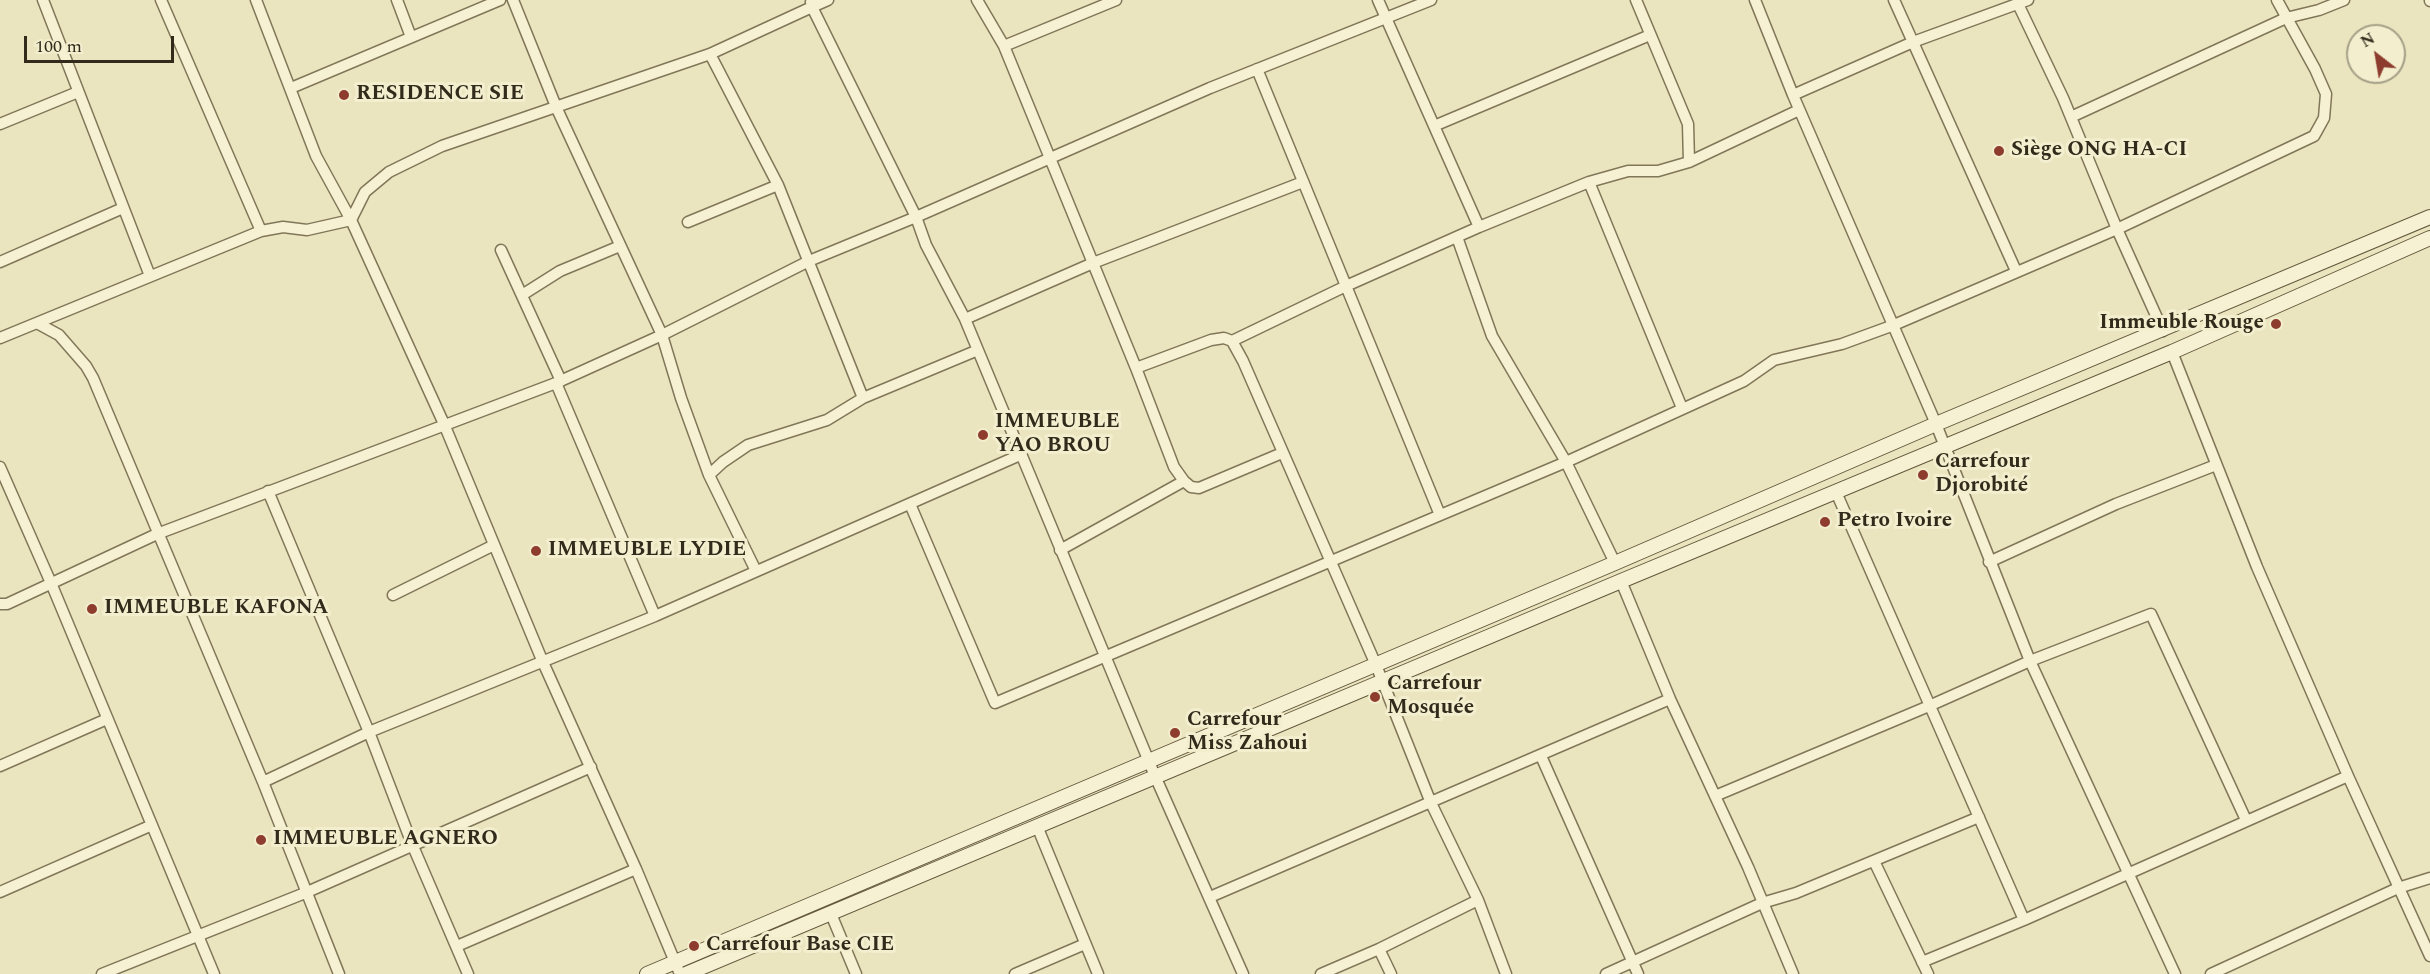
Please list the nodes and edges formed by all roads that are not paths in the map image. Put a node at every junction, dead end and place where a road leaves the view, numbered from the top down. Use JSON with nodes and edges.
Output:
{"nodes":[{"id":1,"x":43,"y":0,"type":"edge"},
{"id":2,"x":161,"y":0,"type":"edge"},
{"id":3,"x":256,"y":0,"type":"edge"},
{"id":4,"x":397,"y":0,"type":"edge"},
{"id":5,"x":500,"y":0,"type":"edge"},
{"id":6,"x":513,"y":0,"type":"edge"},
{"id":7,"x":828,"y":0,"type":"edge"},
{"id":8,"x":977,"y":0,"type":"edge"},
{"id":9,"x":1116,"y":0,"type":"edge"},
{"id":10,"x":1378,"y":0,"type":"edge"},
{"id":11,"x":1431,"y":0,"type":"edge"},
{"id":12,"x":1636,"y":0,"type":"edge"},
{"id":13,"x":1755,"y":0,"type":"edge"},
{"id":14,"x":1894,"y":0,"type":"edge"},
{"id":15,"x":2277,"y":0,"type":"edge"},
{"id":16,"x":2344,"y":0,"type":"edge"},
{"id":17,"x":2023,"y":2,"type":"edge"},
{"id":18,"x":811,"y":4,"type":"edge"},
{"id":19,"x":1385,"y":18,"type":"junction"},
{"id":20,"x":2286,"y":18,"type":"junction"},
{"id":21,"x":1650,"y":35,"type":"junction"},
{"id":22,"x":411,"y":37,"type":"junction"},
{"id":23,"x":1913,"y":42,"type":"junction"},
{"id":24,"x":1004,"y":46,"type":"junction"},
{"id":25,"x":710,"y":54,"type":"junction"},
{"id":26,"x":1257,"y":69,"type":"junction"},
{"id":27,"x":291,"y":88,"type":"junction"},
{"id":28,"x":78,"y":92,"type":"junction"},
{"id":29,"x":1793,"y":95,"type":"junction"},
{"id":30,"x":557,"y":109,"type":"junction"},
{"id":31,"x":1799,"y":110,"type":"junction"},
{"id":32,"x":2072,"y":117,"type":"junction"},
{"id":33,"x":0,"y":124,"type":"edge"},
{"id":34,"x":1434,"y":126,"type":"junction"},
{"id":35,"x":1050,"y":158,"type":"junction"},
{"id":36,"x":1689,"y":162,"type":"junction"},
{"id":37,"x":1304,"y":182,"type":"junction"},
{"id":38,"x":1588,"y":182,"type":"junction"},
{"id":39,"x":778,"y":185,"type":"junction"},
{"id":40,"x":123,"y":208,"type":"junction"},
{"id":41,"x":916,"y":217,"type":"junction"},
{"id":42,"x":2430,"y":217,"type":"edge"},
{"id":43,"x":351,"y":220,"type":"junction"},
{"id":44,"x":688,"y":222,"type":"dead end"},
{"id":45,"x":1479,"y":227,"type":"junction"},
{"id":46,"x":2117,"y":230,"type":"junction"},
{"id":47,"x":261,"y":231,"type":"junction"},
{"id":48,"x":1457,"y":237,"type":"junction"},
{"id":49,"x":2430,"y":238,"type":"edge"},
{"id":50,"x":620,"y":246,"type":"junction"},
{"id":51,"x":501,"y":250,"type":"dead end"},
{"id":52,"x":809,"y":261,"type":"junction"},
{"id":53,"x":0,"y":262,"type":"edge"},
{"id":54,"x":1093,"y":263,"type":"junction"},
{"id":55,"x":2016,"y":271,"type":"junction"},
{"id":56,"x":150,"y":276,"type":"junction"},
{"id":57,"x":1346,"y":286,"type":"junction"},
{"id":58,"x":522,"y":295,"type":"junction"},
{"id":59,"x":965,"y":319,"type":"junction"},
{"id":60,"x":37,"y":323,"type":"junction"},
{"id":61,"x":1894,"y":325,"type":"junction"},
{"id":62,"x":2163,"y":331,"type":"junction"},
{"id":63,"x":662,"y":335,"type":"junction"},
{"id":64,"x":0,"y":338,"type":"edge"},
{"id":65,"x":1232,"y":341,"type":"junction"},
{"id":66,"x":978,"y":350,"type":"junction"},
{"id":67,"x":2172,"y":352,"type":"junction"},
{"id":68,"x":1136,"y":368,"type":"junction"},
{"id":69,"x":558,"y":382,"type":"junction"},
{"id":70,"x":863,"y":398,"type":"junction"},
{"id":71,"x":1682,"y":408,"type":"junction"},
{"id":72,"x":444,"y":424,"type":"junction"},
{"id":73,"x":1936,"y":424,"type":"junction"},
{"id":74,"x":1944,"y":446,"type":"junction"},
{"id":75,"x":1282,"y":453,"type":"junction"},
{"id":76,"x":1020,"y":455,"type":"junction"},
{"id":77,"x":1566,"y":462,"type":"junction"},
{"id":78,"x":2216,"y":465,"type":"junction"},
{"id":79,"x":1,"y":472,"type":"edge"},
{"id":80,"x":709,"y":475,"type":"junction"},
{"id":81,"x":1184,"y":481,"type":"junction"},
{"id":82,"x":268,"y":491,"type":"junction"},
{"id":83,"x":1836,"y":492,"type":"junction"},
{"id":84,"x":910,"y":504,"type":"junction"},
{"id":85,"x":1440,"y":515,"type":"junction"},
{"id":86,"x":157,"y":534,"type":"junction"},
{"id":87,"x":494,"y":546,"type":"junction"},
{"id":88,"x":1060,"y":550,"type":"junction"},
{"id":89,"x":1330,"y":560,"type":"junction"},
{"id":90,"x":1989,"y":562,"type":"junction"},
{"id":91,"x":1615,"y":563,"type":"junction"},
{"id":92,"x":756,"y":571,"type":"junction"},
{"id":93,"x":1621,"y":580,"type":"junction"},
{"id":94,"x":51,"y":583,"type":"junction"},
{"id":95,"x":393,"y":595,"type":"dead end"},
{"id":96,"x":0,"y":604,"type":"edge"},
{"id":97,"x":655,"y":616,"type":"junction"},
{"id":98,"x":1105,"y":657,"type":"junction"},
{"id":99,"x":542,"y":660,"type":"junction"},
{"id":100,"x":2030,"y":661,"type":"junction"},
{"id":101,"x":1376,"y":665,"type":"junction"},
{"id":102,"x":1382,"y":681,"type":"junction"},
{"id":103,"x":1670,"y":699,"type":"junction"},
{"id":104,"x":1929,"y":706,"type":"junction"},
{"id":105,"x":107,"y":719,"type":"junction"},
{"id":106,"x":369,"y":732,"type":"junction"},
{"id":107,"x":1540,"y":756,"type":"junction"},
{"id":108,"x":1149,"y":761,"type":"junction"},
{"id":109,"x":0,"y":766,"type":"edge"},
{"id":110,"x":591,"y":767,"type":"junction"},
{"id":111,"x":1155,"y":776,"type":"junction"},
{"id":112,"x":2348,"y":776,"type":"junction"},
{"id":113,"x":263,"y":782,"type":"junction"},
{"id":114,"x":1715,"y":796,"type":"junction"},
{"id":115,"x":1431,"y":804,"type":"junction"},
{"id":116,"x":1979,"y":817,"type":"junction"},
{"id":117,"x":2246,"y":820,"type":"junction"},
{"id":118,"x":152,"y":825,"type":"junction"},
{"id":119,"x":1037,"y":826,"type":"junction"},
{"id":120,"x":412,"y":844,"type":"junction"},
{"id":121,"x":1874,"y":861,"type":"junction"},
{"id":122,"x":636,"y":869,"type":"junction"},
{"id":123,"x":2128,"y":873,"type":"junction"},
{"id":124,"x":2430,"y":878,"type":"edge"},
{"id":125,"x":2398,"y":888,"type":"junction"},
{"id":126,"x":0,"y":892,"type":"edge"},
{"id":127,"x":305,"y":893,"type":"junction"},
{"id":128,"x":1210,"y":897,"type":"junction"},
{"id":129,"x":1478,"y":900,"type":"junction"},
{"id":130,"x":1762,"y":903,"type":"junction"},
{"id":131,"x":831,"y":914,"type":"junction"},
{"id":132,"x":2024,"y":920,"type":"junction"},
{"id":133,"x":199,"y":934,"type":"junction"},
{"id":134,"x":1085,"y":944,"type":"junction"},
{"id":135,"x":457,"y":946,"type":"junction"},
{"id":136,"x":1379,"y":950,"type":"junction"},
{"id":137,"x":2430,"y":956,"type":"edge"},
{"id":138,"x":1633,"y":962,"type":"junction"},
{"id":139,"x":1922,"y":962,"type":"junction"},
{"id":140,"x":678,"y":968,"type":"edge"},
{"id":141,"x":1336,"y":971,"type":"edge"},
{"id":142,"x":102,"y":974,"type":"edge"},
{"id":143,"x":214,"y":974,"type":"edge"},
{"id":144,"x":339,"y":974,"type":"edge"},
{"id":145,"x":468,"y":974,"type":"edge"},
{"id":146,"x":647,"y":974,"type":"edge"},
{"id":147,"x":686,"y":974,"type":"edge"},
{"id":148,"x":856,"y":974,"type":"edge"},
{"id":149,"x":1015,"y":974,"type":"edge"},
{"id":150,"x":1098,"y":974,"type":"edge"},
{"id":151,"x":1243,"y":974,"type":"edge"},
{"id":152,"x":1321,"y":974,"type":"edge"},
{"id":153,"x":1391,"y":974,"type":"edge"},
{"id":154,"x":1506,"y":974,"type":"edge"},
{"id":155,"x":1606,"y":974,"type":"edge"},
{"id":156,"x":1638,"y":974,"type":"edge"},
{"id":157,"x":1793,"y":974,"type":"edge"},
{"id":158,"x":1928,"y":974,"type":"edge"},
{"id":159,"x":2175,"y":974,"type":"edge"},
{"id":160,"x":2211,"y":974,"type":"edge"}],
"edges":[{"from":1,"to":28,"type":"street"},
{"from":2,"to":47,"type":"street"},
{"from":3,"to":27,"type":"street"},
{"from":4,"to":22,"type":"street"},
{"from":5,"to":22,"type":"street"},
{"from":6,"to":30,"type":"street"},
{"from":7,"to":18,"type":"street"},
{"from":8,"to":24,"type":"street"},
{"from":9,"to":24,"type":"street"},
{"from":10,"to":19,"type":"street"},
{"from":11,"to":19,"type":"street"},
{"from":12,"to":21,"type":"street"},
{"from":13,"to":29,"type":"street"},
{"from":14,"to":23,"type":"street"},
{"from":15,"to":20,"type":"street"},
{"from":16,"to":20,"type":"street"},
{"from":17,"to":23,"type":"street"},
{"from":17,"to":32,"type":"street"},
{"from":18,"to":25,"type":"street"},
{"from":18,"to":41,"type":"street"},
{"from":19,"to":26,"type":"street"},
{"from":19,"to":34,"type":"street"},
{"from":20,"to":32,"type":"street"},
{"from":20,"to":46,"type":"street"},
{"from":21,"to":34,"type":"street"},
{"from":21,"to":36,"type":"street"},
{"from":22,"to":27,"type":"street"},
{"from":23,"to":29,"type":"street"},
{"from":23,"to":55,"type":"street"},
{"from":24,"to":35,"type":"street"},
{"from":25,"to":30,"type":"street"},
{"from":25,"to":39,"type":"street"},
{"from":26,"to":35,"type":"street"},
{"from":26,"to":37,"type":"street"},
{"from":27,"to":43,"type":"street"},
{"from":28,"to":33,"type":"street"},
{"from":28,"to":40,"type":"street"},
{"from":29,"to":31,"type":"street"},
{"from":30,"to":43,"type":"street"},
{"from":30,"to":50,"type":"street"},
{"from":31,"to":36,"type":"street"},
{"from":31,"to":61,"type":"street"},
{"from":32,"to":46,"type":"street"},
{"from":34,"to":45,"type":"street"},
{"from":35,"to":41,"type":"street"},
{"from":35,"to":54,"type":"street"},
{"from":36,"to":38,"type":"street"},
{"from":37,"to":54,"type":"street"},
{"from":37,"to":57,"type":"street"},
{"from":38,"to":45,"type":"street"},
{"from":38,"to":71,"type":"street"},
{"from":39,"to":44,"type":"street"},
{"from":39,"to":52,"type":"street"},
{"from":40,"to":53,"type":"street"},
{"from":40,"to":56,"type":"street"},
{"from":41,"to":52,"type":"street"},
{"from":41,"to":59,"type":"street"},
{"from":42,"to":62,"type":"main road"},
{"from":43,"to":47,"type":"street"},
{"from":43,"to":72,"type":"street"},
{"from":45,"to":48,"type":"street"},
{"from":46,"to":55,"type":"street"},
{"from":46,"to":62,"type":"street"},
{"from":47,"to":56,"type":"street"},
{"from":48,"to":57,"type":"street"},
{"from":48,"to":77,"type":"street"},
{"from":49,"to":67,"type":"main road"},
{"from":50,"to":58,"type":"street"},
{"from":50,"to":63,"type":"street"},
{"from":51,"to":58,"type":"street"},
{"from":52,"to":63,"type":"street"},
{"from":52,"to":70,"type":"street"},
{"from":54,"to":59,"type":"street"},
{"from":54,"to":68,"type":"street"},
{"from":55,"to":61,"type":"street"},
{"from":56,"to":60,"type":"street"},
{"from":57,"to":65,"type":"street"},
{"from":57,"to":85,"type":"street"},
{"from":58,"to":69,"type":"street"},
{"from":59,"to":66,"type":"street"},
{"from":60,"to":64,"type":"street"},
{"from":60,"to":86,"type":"street"},
{"from":61,"to":71,"type":"street"},
{"from":61,"to":73,"type":"street"},
{"from":62,"to":73,"type":"main road"},
{"from":63,"to":69,"type":"street"},
{"from":63,"to":80,"type":"street"},
{"from":65,"to":68,"type":"street"},
{"from":65,"to":75,"type":"street"},
{"from":66,"to":70,"type":"street"},
{"from":66,"to":76,"type":"street"},
{"from":67,"to":74,"type":"main road"},
{"from":67,"to":78,"type":"street"},
{"from":68,"to":81,"type":"street"},
{"from":69,"to":72,"type":"street"},
{"from":69,"to":97,"type":"street"},
{"from":70,"to":80,"type":"street"},
{"from":71,"to":77,"type":"street"},
{"from":72,"to":82,"type":"street"},
{"from":72,"to":87,"type":"street"},
{"from":73,"to":74,"type":"street"},
{"from":73,"to":91,"type":"main road"},
{"from":74,"to":83,"type":"main road"},
{"from":74,"to":90,"type":"street"},
{"from":75,"to":81,"type":"street"},
{"from":75,"to":89,"type":"street"},
{"from":76,"to":84,"type":"street"},
{"from":76,"to":88,"type":"street"},
{"from":77,"to":85,"type":"street"},
{"from":77,"to":91,"type":"street"},
{"from":78,"to":90,"type":"street"},
{"from":78,"to":112,"type":"street"},
{"from":79,"to":94,"type":"street"},
{"from":80,"to":92,"type":"street"},
{"from":81,"to":88,"type":"street"},
{"from":82,"to":86,"type":"street"},
{"from":82,"to":106,"type":"street"},
{"from":83,"to":93,"type":"main road"},
{"from":83,"to":104,"type":"street"},
{"from":84,"to":92,"type":"street"},
{"from":84,"to":98,"type":"street"},
{"from":85,"to":89,"type":"street"},
{"from":86,"to":94,"type":"street"},
{"from":86,"to":113,"type":"street"},
{"from":87,"to":95,"type":"street"},
{"from":87,"to":99,"type":"street"},
{"from":88,"to":98,"type":"street"},
{"from":89,"to":98,"type":"street"},
{"from":89,"to":101,"type":"street"},
{"from":90,"to":100,"type":"street"},
{"from":91,"to":101,"type":"main road"},
{"from":92,"to":97,"type":"street"},
{"from":93,"to":102,"type":"main road"},
{"from":93,"to":103,"type":"street"},
{"from":94,"to":96,"type":"street"},
{"from":94,"to":105,"type":"street"},
{"from":97,"to":99,"type":"street"},
{"from":98,"to":108,"type":"street"},
{"from":99,"to":106,"type":"street"},
{"from":99,"to":110,"type":"street"},
{"from":100,"to":104,"type":"street"},
{"from":100,"to":117,"type":"street"},
{"from":100,"to":123,"type":"street"},
{"from":101,"to":102,"type":"street"},
{"from":101,"to":108,"type":"main road"},
{"from":102,"to":111,"type":"main road"},
{"from":102,"to":115,"type":"street"},
{"from":103,"to":107,"type":"street"},
{"from":103,"to":114,"type":"street"},
{"from":104,"to":114,"type":"street"},
{"from":104,"to":116,"type":"street"},
{"from":105,"to":109,"type":"street"},
{"from":105,"to":118,"type":"street"},
{"from":106,"to":113,"type":"street"},
{"from":106,"to":120,"type":"street"},
{"from":107,"to":115,"type":"street"},
{"from":107,"to":138,"type":"street"},
{"from":108,"to":111,"type":"street"},
{"from":108,"to":140,"type":"main road"},
{"from":110,"to":120,"type":"street"},
{"from":110,"to":122,"type":"street"},
{"from":111,"to":119,"type":"main road"},
{"from":111,"to":128,"type":"street"},
{"from":112,"to":117,"type":"street"},
{"from":112,"to":125,"type":"street"},
{"from":113,"to":127,"type":"street"},
{"from":114,"to":130,"type":"street"},
{"from":115,"to":128,"type":"street"},
{"from":115,"to":129,"type":"street"},
{"from":116,"to":121,"type":"street"},
{"from":116,"to":132,"type":"street"},
{"from":117,"to":123,"type":"street"},
{"from":118,"to":126,"type":"street"},
{"from":118,"to":133,"type":"street"},
{"from":119,"to":131,"type":"main road"},
{"from":119,"to":134,"type":"street"},
{"from":120,"to":127,"type":"street"},
{"from":120,"to":135,"type":"street"},
{"from":121,"to":130,"type":"street"},
{"from":121,"to":139,"type":"street"},
{"from":122,"to":135,"type":"street"},
{"from":122,"to":140,"type":"street"},
{"from":123,"to":132,"type":"street"},
{"from":123,"to":159,"type":"street"},
{"from":124,"to":125,"type":"street"},
{"from":125,"to":137,"type":"street"},
{"from":125,"to":160,"type":"street"},
{"from":127,"to":133,"type":"street"},
{"from":127,"to":144,"type":"street"},
{"from":128,"to":151,"type":"street"},
{"from":129,"to":136,"type":"street"},
{"from":129,"to":154,"type":"street"},
{"from":130,"to":138,"type":"street"},
{"from":130,"to":157,"type":"street"},
{"from":131,"to":147,"type":"main road"},
{"from":131,"to":148,"type":"street"},
{"from":132,"to":139,"type":"street"},
{"from":133,"to":142,"type":"street"},
{"from":133,"to":143,"type":"street"},
{"from":134,"to":149,"type":"street"},
{"from":134,"to":150,"type":"street"},
{"from":135,"to":145,"type":"street"},
{"from":136,"to":141,"type":"street"},
{"from":136,"to":153,"type":"street"},
{"from":138,"to":155,"type":"street"},
{"from":138,"to":156,"type":"street"},
{"from":139,"to":158,"type":"street"},
{"from":140,"to":146,"type":"main road"},
{"from":141,"to":152,"type":"street"}]}
